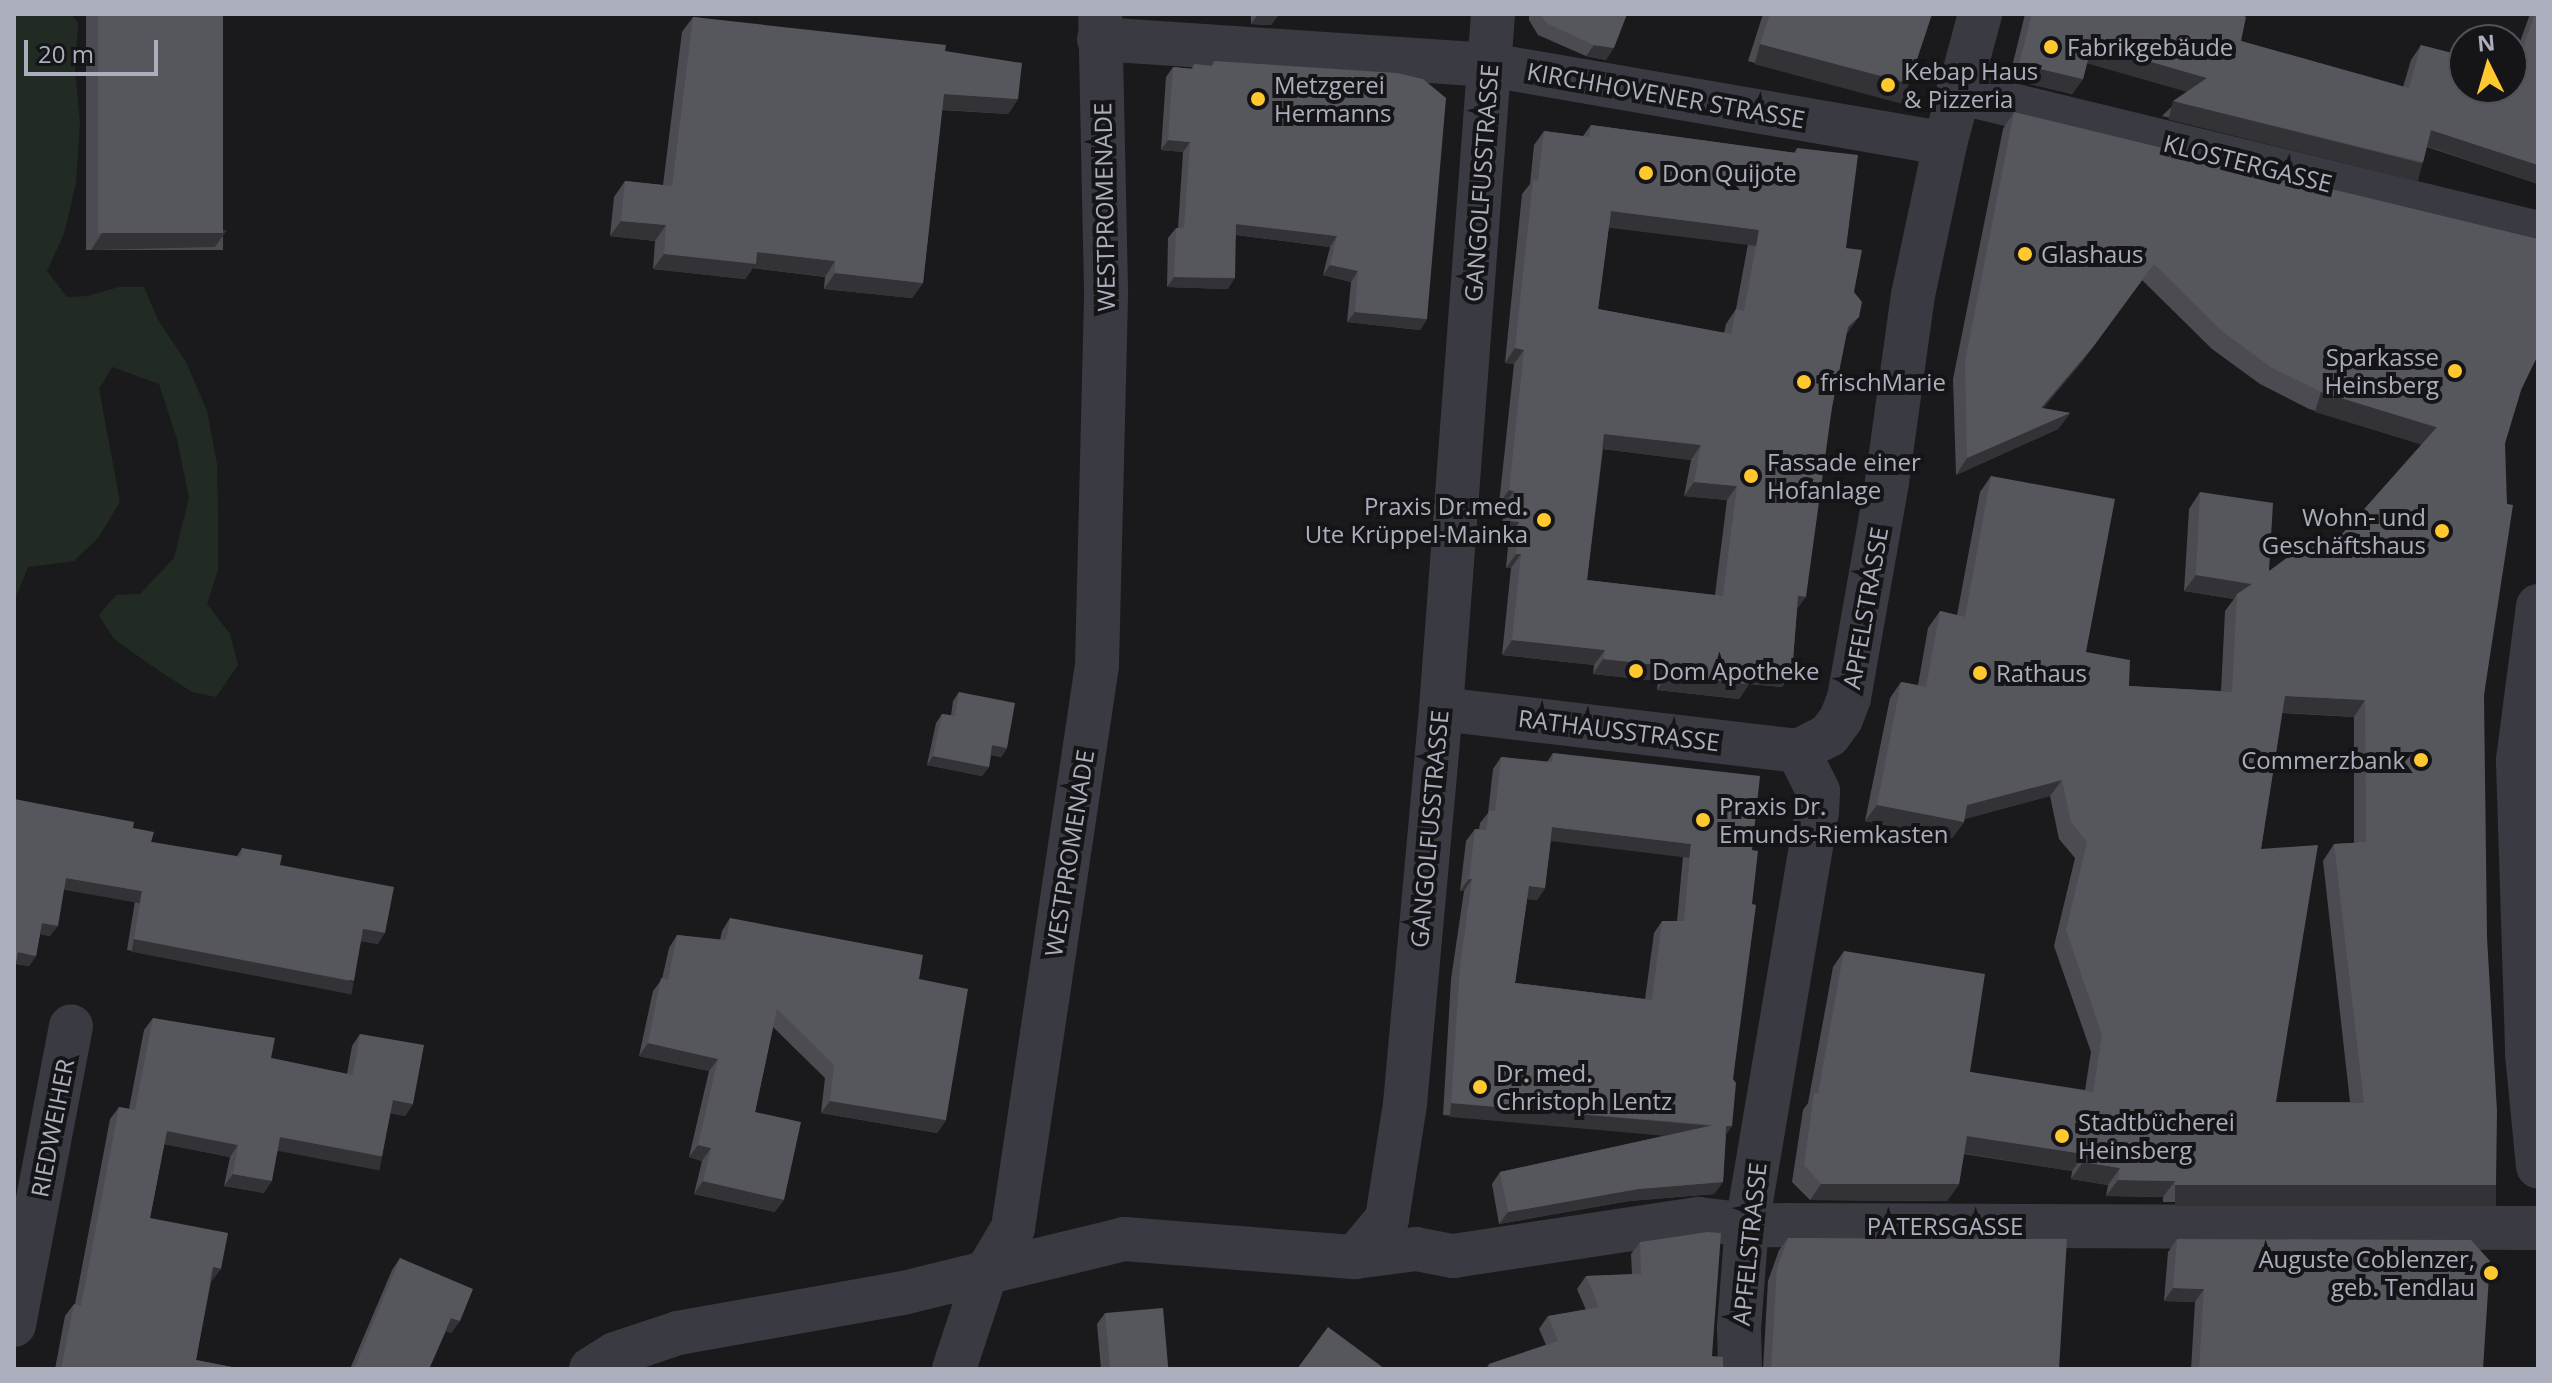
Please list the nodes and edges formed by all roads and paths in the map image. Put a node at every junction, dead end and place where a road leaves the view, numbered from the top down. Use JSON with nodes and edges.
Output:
{"nodes":[{"id":1,"x":1493,"y":14,"type":"edge"},
{"id":2,"x":1980,"y":14,"type":"edge"},
{"id":3,"x":1100,"y":27,"type":"edge"},
{"id":4,"x":1490,"y":65,"type":"junction"},
{"id":5,"x":1958,"y":92,"type":"junction"},
{"id":6,"x":1945,"y":144,"type":"junction"},
{"id":7,"x":2538,"y":233,"type":"edge"},
{"id":8,"x":2538,"y":606,"type":"edge"},
{"id":9,"x":1441,"y":709,"type":"junction"},
{"id":10,"x":1798,"y":751,"type":"junction"},
{"id":11,"x":71,"y":1026,"type":"dead end"},
{"id":12,"x":2538,"y":1166,"type":"edge"},
{"id":13,"x":1747,"y":1225,"type":"junction"},
{"id":14,"x":2538,"y":1228,"type":"edge"},
{"id":15,"x":1355,"y":1257,"type":"junction"},
{"id":16,"x":985,"y":1275,"type":"junction"},
{"id":17,"x":14,"y":1325,"type":"edge"},
{"id":18,"x":591,"y":1369,"type":"edge"},
{"id":19,"x":954,"y":1369,"type":"edge"},
{"id":20,"x":1740,"y":1369,"type":"edge"}],
"edges":[{"from":1,"to":4,"type":"street","name":"GANGOLFUSSTRASSE"},
{"from":2,"to":5,"type":"street","name":"APFELSTRASSE"},
{"from":3,"to":4,"type":"street","name":"KIRCHHOVENER STRASSE"},
{"from":3,"to":16,"type":"street","name":"WESTPROMENADE"},
{"from":4,"to":6,"type":"street","name":"KIRCHHOVENER STRASSE"},
{"from":4,"to":9,"type":"street","name":"GANGOLFUSSTRASSE"},
{"from":5,"to":6,"type":"street","name":"APFELSTRASSE"},
{"from":5,"to":7,"type":"street","name":"KLOSTERGASSE"},
{"from":6,"to":10,"type":"street","name":"APFELSTRASSE"},
{"from":8,"to":12,"type":"street"},
{"from":9,"to":10,"type":"street","name":"RATHAUSSTRASSE"},
{"from":9,"to":15,"type":"street","name":"GANGOLFUSSTRASSE"},
{"from":10,"to":13,"type":"street","name":"APFELSTRASSE"},
{"from":11,"to":17,"type":"street","name":"RIEDWEIHER"},
{"from":13,"to":14,"type":"street","name":"PATERSGASSE"},
{"from":13,"to":15,"type":"street","name":"PATERSGASSE"},
{"from":13,"to":20,"type":"street","name":"APFELSTRASSE"},
{"from":15,"to":16,"type":"street"},
{"from":16,"to":18,"type":"street"},
{"from":16,"to":19,"type":"street","name":"WESTPROMENADE"}]}
